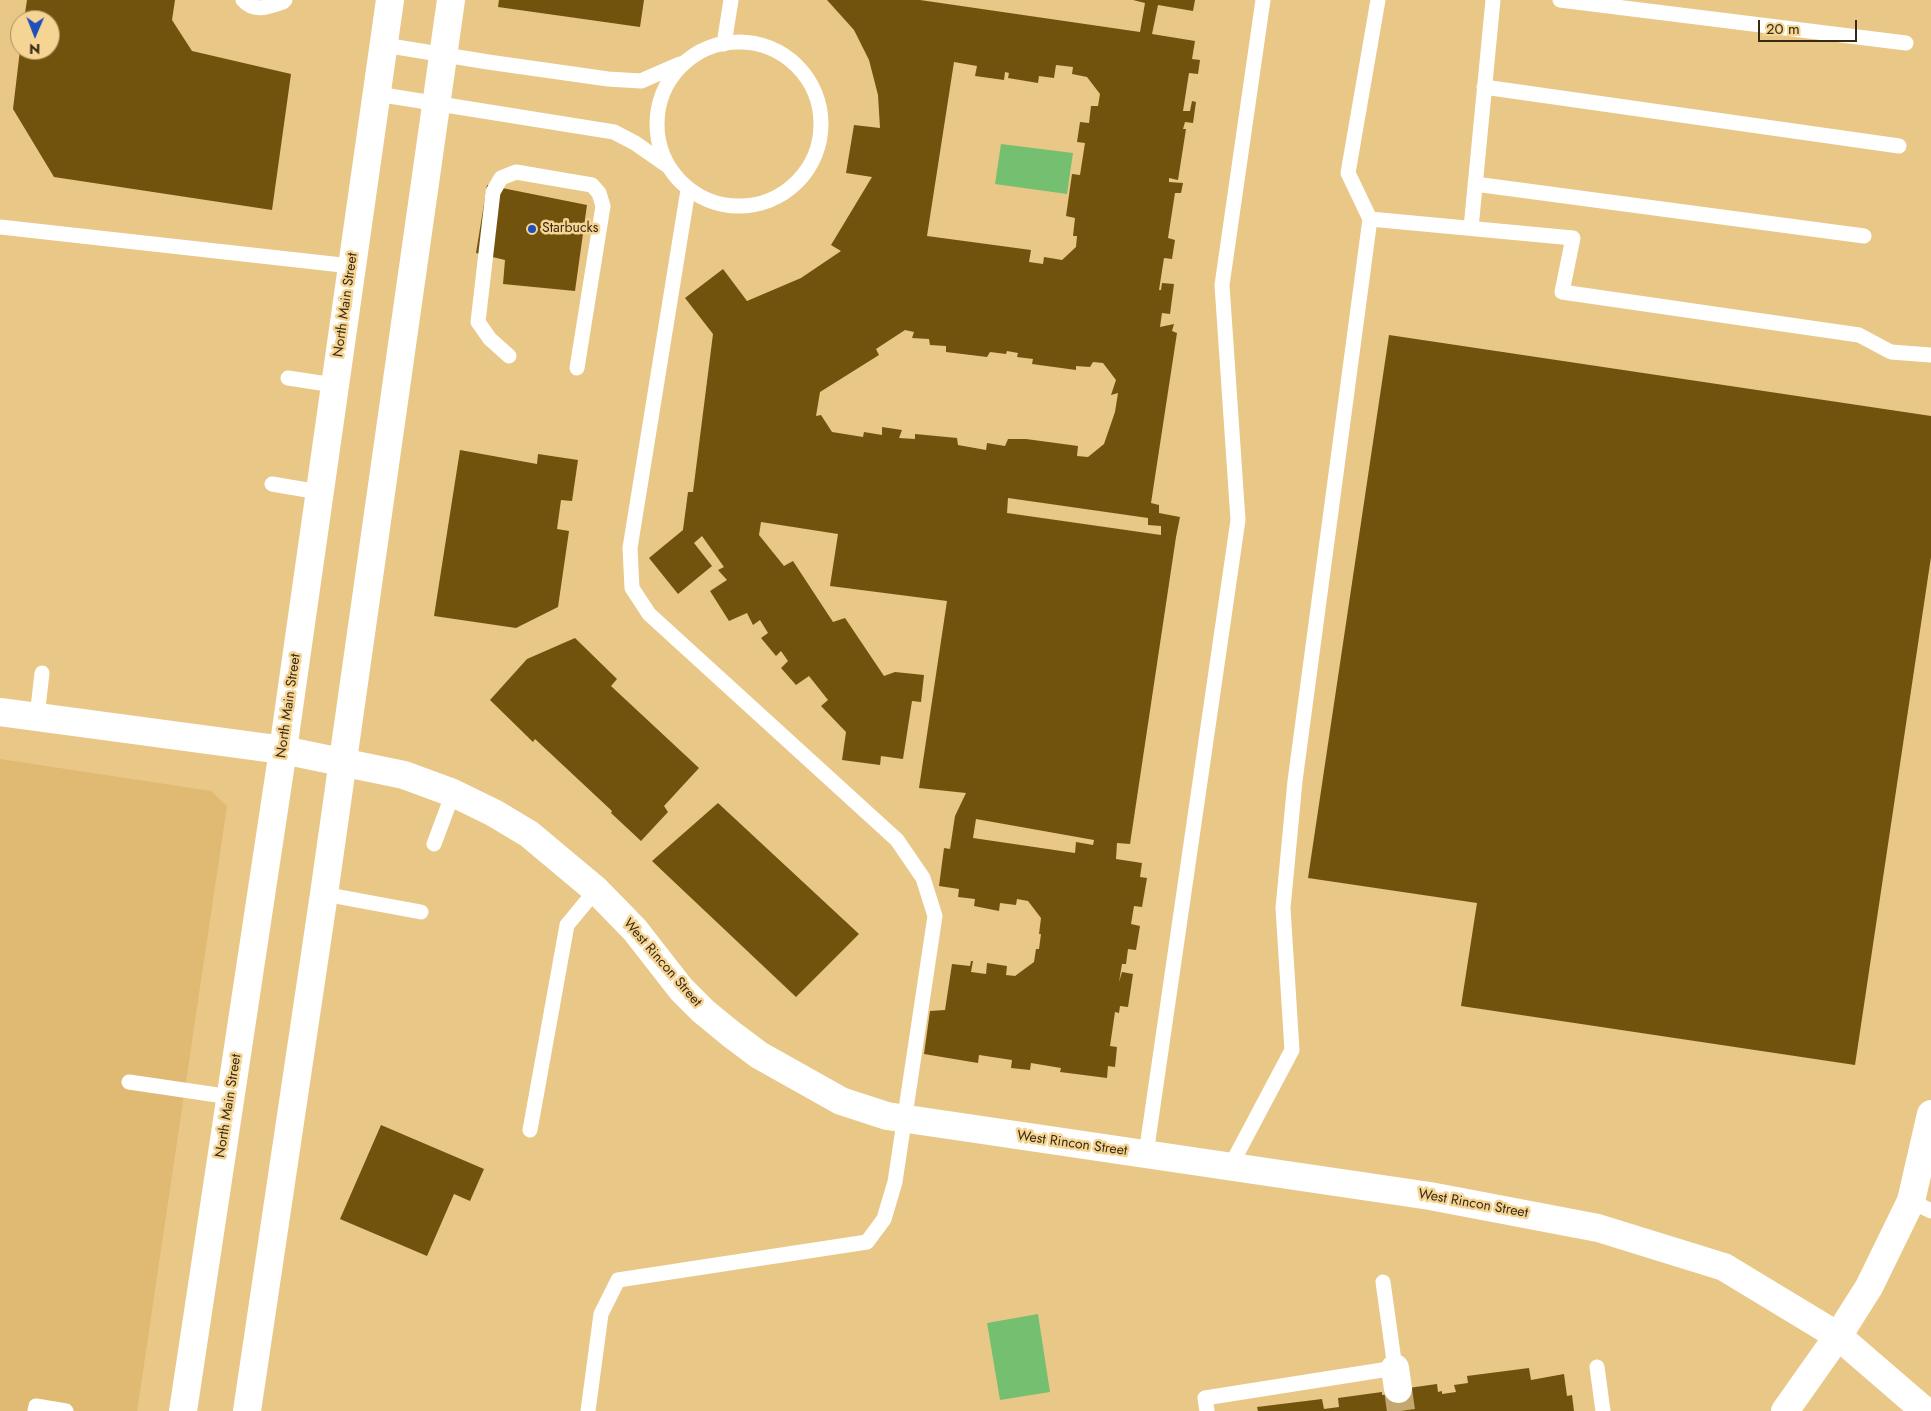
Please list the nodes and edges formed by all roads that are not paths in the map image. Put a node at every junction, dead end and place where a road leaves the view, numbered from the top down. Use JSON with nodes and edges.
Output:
{"nodes":[{"id":1,"x":243,"y":0,"type":"edge"},
{"id":2,"x":284,"y":0,"type":"edge"},
{"id":3,"x":390,"y":0,"type":"edge"},
{"id":4,"x":451,"y":0,"type":"edge"},
{"id":5,"x":731,"y":0,"type":"edge"},
{"id":6,"x":1263,"y":0,"type":"edge"},
{"id":7,"x":1378,"y":0,"type":"edge"},
{"id":8,"x":1493,"y":0,"type":"edge"},
{"id":9,"x":1560,"y":0,"type":"edge"},
{"id":10,"x":1906,"y":43,"type":"dead end"},
{"id":11,"x":724,"y":44,"type":"junction"},
{"id":12,"x":384,"y":45,"type":"junction"},
{"id":13,"x":443,"y":55,"type":"junction"},
{"id":14,"x":686,"y":62,"type":"junction"},
{"id":15,"x":1484,"y":87,"type":"junction"},
{"id":16,"x":377,"y":94,"type":"junction"},
{"id":17,"x":436,"y":104,"type":"junction"},
{"id":18,"x":1898,"y":146,"type":"dead end"},
{"id":19,"x":668,"y":166,"type":"junction"},
{"id":20,"x":1475,"y":184,"type":"junction"},
{"id":21,"x":688,"y":190,"type":"junction"},
{"id":22,"x":1370,"y":219,"type":"junction"},
{"id":23,"x":0,"y":227,"type":"edge"},
{"id":24,"x":1470,"y":228,"type":"junction"},
{"id":25,"x":1864,"y":236,"type":"dead end"},
{"id":26,"x":351,"y":266,"type":"junction"},
{"id":27,"x":1931,"y":355,"type":"edge"},
{"id":28,"x":509,"y":356,"type":"dead end"},
{"id":29,"x":577,"y":368,"type":"dead end"},
{"id":30,"x":288,"y":378,"type":"dead end"},
{"id":31,"x":334,"y":385,"type":"junction"},
{"id":32,"x":272,"y":484,"type":"dead end"},
{"id":33,"x":319,"y":492,"type":"junction"},
{"id":34,"x":42,"y":673,"type":"dead end"},
{"id":35,"x":0,"y":712,"type":"edge"},
{"id":36,"x":37,"y":717,"type":"junction"},
{"id":37,"x":283,"y":750,"type":"junction"},
{"id":38,"x":342,"y":762,"type":"junction"},
{"id":39,"x":453,"y":793,"type":"junction"},
{"id":40,"x":434,"y":844,"type":"dead end"},
{"id":41,"x":596,"y":890,"type":"junction"},
{"id":42,"x":324,"y":894,"type":"junction"},
{"id":43,"x":421,"y":912,"type":"dead end"},
{"id":44,"x":129,"y":1082,"type":"dead end"},
{"id":45,"x":231,"y":1097,"type":"junction"},
{"id":46,"x":1931,"y":1114,"type":"edge"},
{"id":47,"x":904,"y":1119,"type":"junction"},
{"id":48,"x":530,"y":1130,"type":"dead end"},
{"id":49,"x":1146,"y":1154,"type":"junction"},
{"id":50,"x":1230,"y":1167,"type":"junction"},
{"id":51,"x":1921,"y":1206,"type":"edge"},
{"id":52,"x":1383,"y":1282,"type":"dead end"},
{"id":53,"x":1838,"y":1336,"type":"junction"},
{"id":54,"x":1597,"y":1367,"type":"dead end"},
{"id":55,"x":35,"y":1411,"type":"edge"},
{"id":56,"x":66,"y":1411,"type":"edge"},
{"id":57,"x":183,"y":1411,"type":"edge"},
{"id":58,"x":247,"y":1411,"type":"edge"},
{"id":59,"x":588,"y":1411,"type":"edge"},
{"id":60,"x":1207,"y":1411,"type":"edge"},
{"id":61,"x":1603,"y":1411,"type":"edge"},
{"id":62,"x":1785,"y":1411,"type":"edge"},
{"id":63,"x":1925,"y":1411,"type":"edge"}],
"edges":[{"from":1,"to":2,"type":"lane"},
{"from":3,"to":12,"type":"main road","name":"North Main Street"},
{"from":4,"to":13,"type":"main road"},
{"from":5,"to":11,"type":"lane"},
{"from":6,"to":49,"type":"lane"},
{"from":7,"to":22,"type":"lane"},
{"from":8,"to":15,"type":"lane"},
{"from":9,"to":10,"type":"lane"},
{"from":11,"to":14,"type":"lane"},
{"from":11,"to":21,"type":"lane"},
{"from":12,"to":13,"type":"lane"},
{"from":12,"to":16,"type":"main road","name":"North Main Street"},
{"from":13,"to":14,"type":"lane"},
{"from":13,"to":17,"type":"main road"},
{"from":14,"to":19,"type":"lane"},
{"from":15,"to":18,"type":"lane"},
{"from":15,"to":20,"type":"lane"},
{"from":16,"to":17,"type":"lane"},
{"from":16,"to":26,"type":"main road","name":"North Main Street"},
{"from":17,"to":19,"type":"lane"},
{"from":17,"to":38,"type":"main road"},
{"from":19,"to":21,"type":"lane"},
{"from":20,"to":24,"type":"lane"},
{"from":20,"to":25,"type":"lane"},
{"from":21,"to":47,"type":"lane"},
{"from":22,"to":24,"type":"lane"},
{"from":22,"to":50,"type":"lane"},
{"from":23,"to":26,"type":"lane"},
{"from":24,"to":27,"type":"lane"},
{"from":26,"to":31,"type":"main road","name":"North Main Street"},
{"from":28,"to":29,"type":"lane"},
{"from":30,"to":31,"type":"lane"},
{"from":31,"to":33,"type":"main road","name":"North Main Street"},
{"from":32,"to":33,"type":"lane"},
{"from":33,"to":37,"type":"main road","name":"North Main Street"},
{"from":34,"to":36,"type":"lane"},
{"from":35,"to":36,"type":"main road","name":"West Rincon Street"},
{"from":36,"to":37,"type":"main road","name":"West Rincon Street"},
{"from":37,"to":38,"type":"main road","name":"West Rincon Street"},
{"from":37,"to":45,"type":"main road","name":"North Main Street"},
{"from":38,"to":39,"type":"main road","name":"West Rincon Street"},
{"from":38,"to":42,"type":"main road"},
{"from":39,"to":40,"type":"lane"},
{"from":39,"to":41,"type":"main road","name":"West Rincon Street"},
{"from":41,"to":47,"type":"main road","name":"West Rincon Street"},
{"from":41,"to":48,"type":"lane"},
{"from":42,"to":43,"type":"lane"},
{"from":42,"to":58,"type":"main road"},
{"from":44,"to":45,"type":"lane"},
{"from":45,"to":57,"type":"main road","name":"North Main Street"},
{"from":46,"to":51,"type":"main road"},
{"from":47,"to":49,"type":"main road","name":"West Rincon Street"},
{"from":47,"to":59,"type":"lane"},
{"from":49,"to":50,"type":"main road","name":"West Rincon Street"},
{"from":50,"to":53,"type":"main road","name":"West Rincon Street"},
{"from":51,"to":53,"type":"main road"},
{"from":52,"to":60,"type":"lane"},
{"from":53,"to":62,"type":"main road"},
{"from":53,"to":63,"type":"main road","name":"West Rincon Street"},
{"from":54,"to":61,"type":"lane"},
{"from":55,"to":56,"type":"lane"}]}
